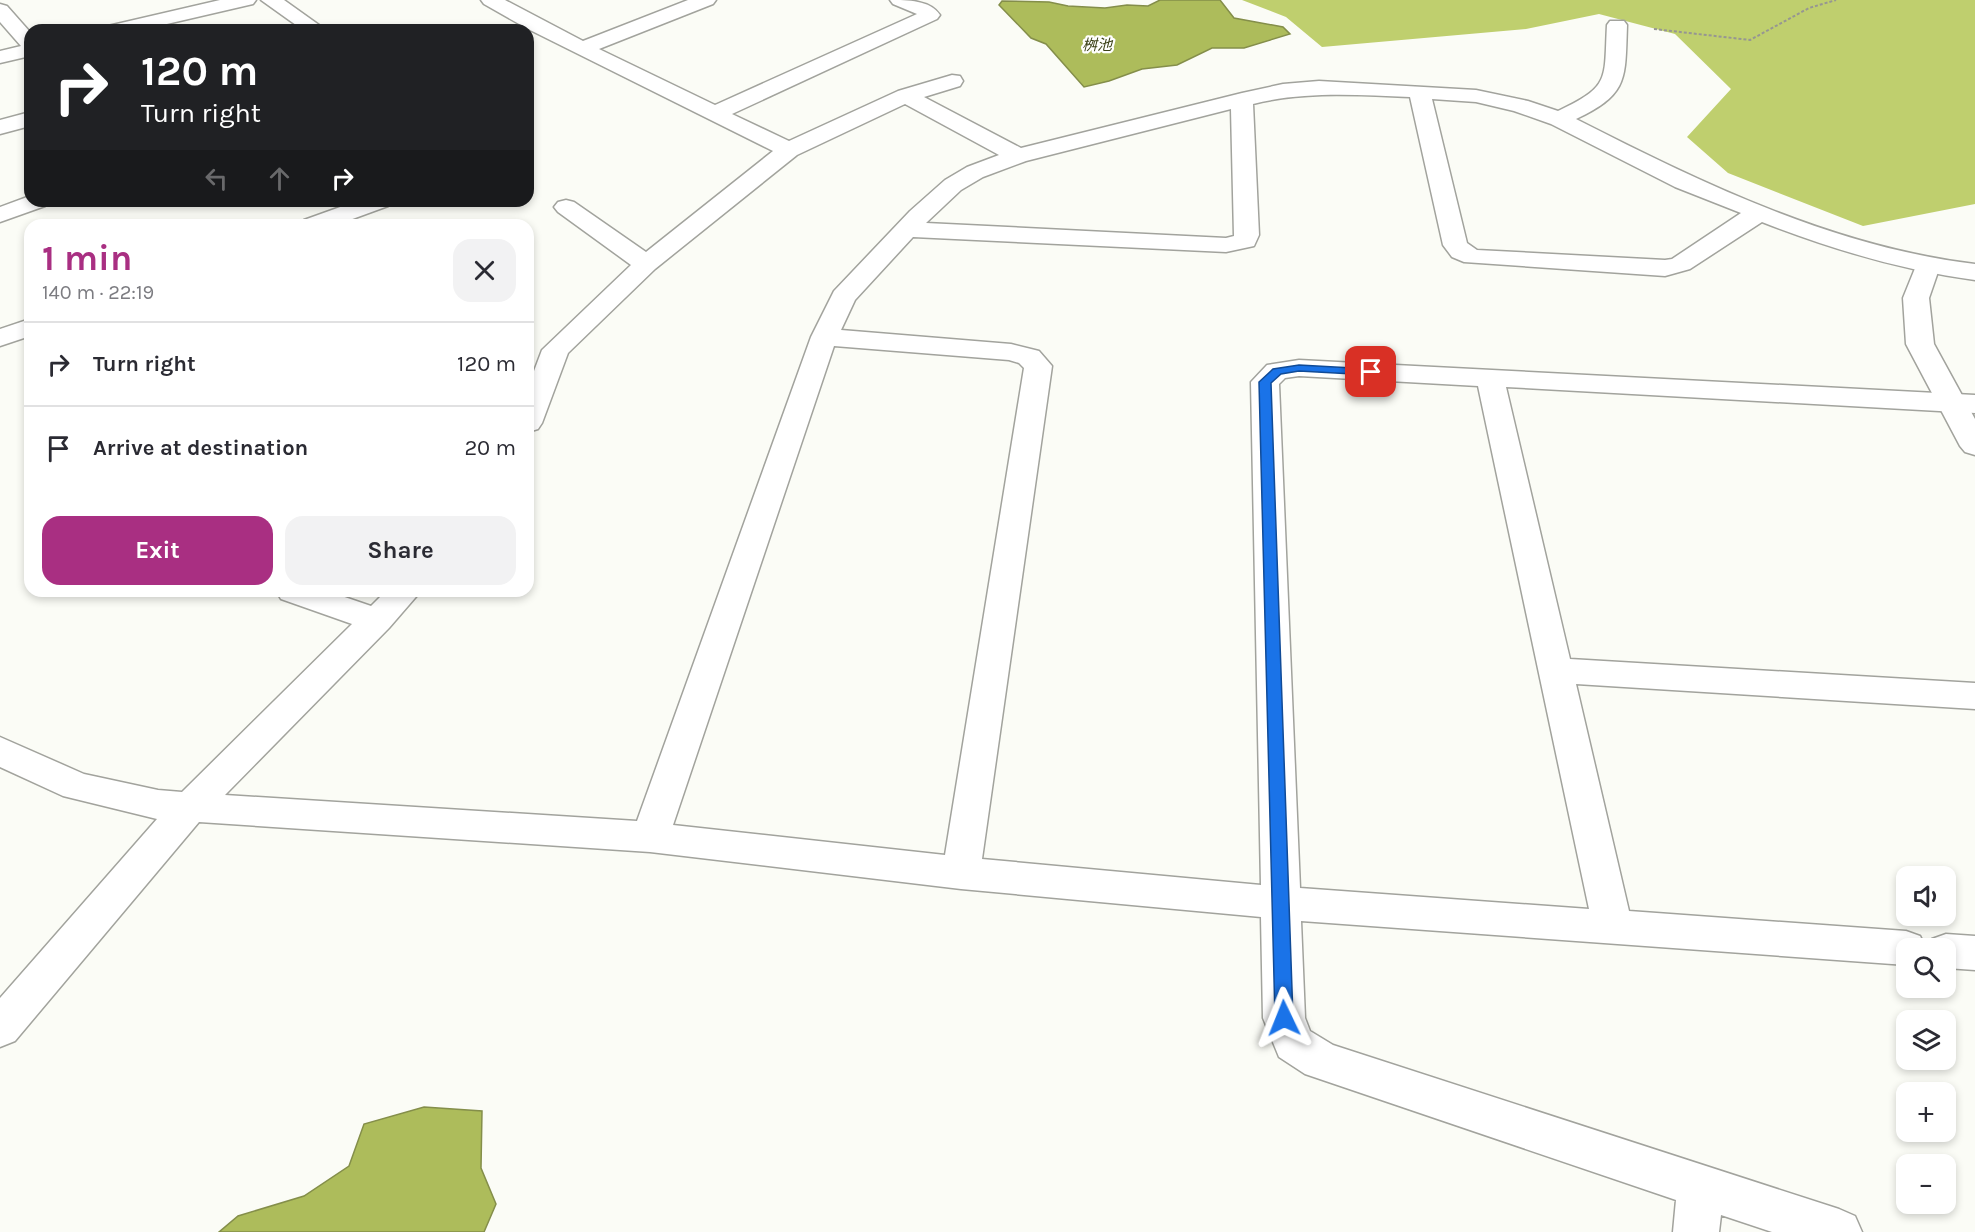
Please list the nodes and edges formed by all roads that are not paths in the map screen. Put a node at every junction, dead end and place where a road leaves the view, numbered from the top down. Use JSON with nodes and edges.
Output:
{"nodes":[{"id":1,"x":246,"y":0,"type":"edge"},
{"id":2,"x":271,"y":0,"type":"edge"},
{"id":3,"x":490,"y":0,"type":"edge"},
{"id":4,"x":706,"y":0,"type":"edge"},
{"id":5,"x":900,"y":0,"type":"edge"},
{"id":6,"x":0,"y":10,"type":"edge"},
{"id":7,"x":141,"y":24,"type":"edge"},
{"id":8,"x":307,"y":24,"type":"edge"},
{"id":9,"x":1617,"y":25,"type":"road end"},
{"id":10,"x":24,"y":37,"type":"edge"},
{"id":11,"x":583,"y":48,"type":"junction"},
{"id":12,"x":24,"y":51,"type":"edge"},
{"id":13,"x":0,"y":57,"type":"edge"},
{"id":14,"x":952,"y":81,"type":"dead end"},
{"id":15,"x":1419,"y":91,"type":"junction"},
{"id":16,"x":906,"y":96,"type":"junction"},
{"id":17,"x":1242,"y":99,"type":"junction"},
{"id":18,"x":716,"y":112,"type":"junction"},
{"id":19,"x":1559,"y":119,"type":"junction"},
{"id":20,"x":24,"y":121,"type":"edge"},
{"id":21,"x":0,"y":128,"type":"edge"},
{"id":22,"x":789,"y":150,"type":"junction"},
{"id":23,"x":1018,"y":156,"type":"junction"},
{"id":24,"x":24,"y":206,"type":"edge"},
{"id":25,"x":363,"y":207,"type":"edge"},
{"id":26,"x":567,"y":207,"type":"dead end"},
{"id":27,"x":1760,"y":212,"type":"junction"},
{"id":28,"x":0,"y":215,"type":"edge"},
{"id":29,"x":330,"y":219,"type":"edge"},
{"id":30,"x":907,"y":230,"type":"junction"},
{"id":31,"x":646,"y":264,"type":"junction"},
{"id":32,"x":1927,"y":266,"type":"junction"},
{"id":33,"x":1975,"y":272,"type":"edge"},
{"id":34,"x":24,"y":329,"type":"edge"},
{"id":35,"x":824,"y":337,"type":"junction"},
{"id":36,"x":0,"y":338,"type":"edge"},
{"id":37,"x":1490,"y":379,"type":"junction"},
{"id":38,"x":1963,"y":404,"type":"edge"},
{"id":39,"x":534,"y":407,"type":"edge"},
{"id":40,"x":1975,"y":446,"type":"edge"},
{"id":41,"x":310,"y":597,"type":"edge"},
{"id":42,"x":399,"y":597,"type":"edge"},
{"id":43,"x":377,"y":620,"type":"junction"},
{"id":44,"x":1556,"y":670,"type":"junction"},
{"id":45,"x":1975,"y":696,"type":"edge"},
{"id":46,"x":0,"y":751,"type":"edge"},
{"id":47,"x":190,"y":807,"type":"junction"},
{"id":48,"x":650,"y":837,"type":"junction"},
{"id":49,"x":961,"y":873,"type":"junction"},
{"id":50,"x":1280,"y":903,"type":"junction"},
{"id":51,"x":1613,"y":927,"type":"junction"},
{"id":52,"x":1896,"y":947,"type":"edge"},
{"id":53,"x":1956,"y":952,"type":"edge"},
{"id":54,"x":1975,"y":953,"type":"edge"},
{"id":55,"x":0,"y":1028,"type":"edge"},
{"id":56,"x":1700,"y":1185,"type":"junction"},
{"id":57,"x":1696,"y":1232,"type":"edge"},
{"id":58,"x":1839,"y":1232,"type":"edge"}],
"edges":[{"from":1,"to":7,"type":"street"},
{"from":2,"to":8,"type":"street"},
{"from":3,"to":11,"type":"street"},
{"from":4,"to":11,"type":"street"},
{"from":5,"to":18,"type":"street"},
{"from":6,"to":10,"type":"street"},
{"from":9,"to":19,"type":"street"},
{"from":11,"to":18,"type":"street"},
{"from":12,"to":13,"type":"street"},
{"from":14,"to":16,"type":"street"},
{"from":15,"to":17,"type":"street"},
{"from":15,"to":19,"type":"street"},
{"from":15,"to":27,"type":"street"},
{"from":16,"to":22,"type":"street"},
{"from":16,"to":23,"type":"street"},
{"from":17,"to":23,"type":"street"},
{"from":17,"to":30,"type":"street"},
{"from":18,"to":22,"type":"street"},
{"from":19,"to":27,"type":"street"},
{"from":20,"to":21,"type":"street"},
{"from":22,"to":31,"type":"street"},
{"from":23,"to":30,"type":"street"},
{"from":24,"to":28,"type":"street"},
{"from":25,"to":29,"type":"street"},
{"from":26,"to":31,"type":"street"},
{"from":27,"to":32,"type":"street"},
{"from":30,"to":35,"type":"street"},
{"from":31,"to":39,"type":"street"},
{"from":32,"to":33,"type":"street"},
{"from":32,"to":38,"type":"street"},
{"from":34,"to":36,"type":"street"},
{"from":35,"to":48,"type":"street"},
{"from":35,"to":49,"type":"street"},
{"from":37,"to":38,"type":"street"},
{"from":37,"to":44,"type":"street"},
{"from":37,"to":50,"type":"street"},
{"from":38,"to":40,"type":"street"},
{"from":41,"to":43,"type":"street"},
{"from":42,"to":43,"type":"street"},
{"from":43,"to":47,"type":"street"},
{"from":44,"to":45,"type":"street"},
{"from":44,"to":51,"type":"street"},
{"from":46,"to":47,"type":"street"},
{"from":47,"to":48,"type":"street"},
{"from":47,"to":55,"type":"street"},
{"from":48,"to":49,"type":"street"},
{"from":49,"to":50,"type":"street"},
{"from":50,"to":51,"type":"street"},
{"from":50,"to":56,"type":"street"},
{"from":51,"to":52,"type":"street"},
{"from":53,"to":54,"type":"street"},
{"from":56,"to":57,"type":"street"},
{"from":56,"to":58,"type":"street"}]}
